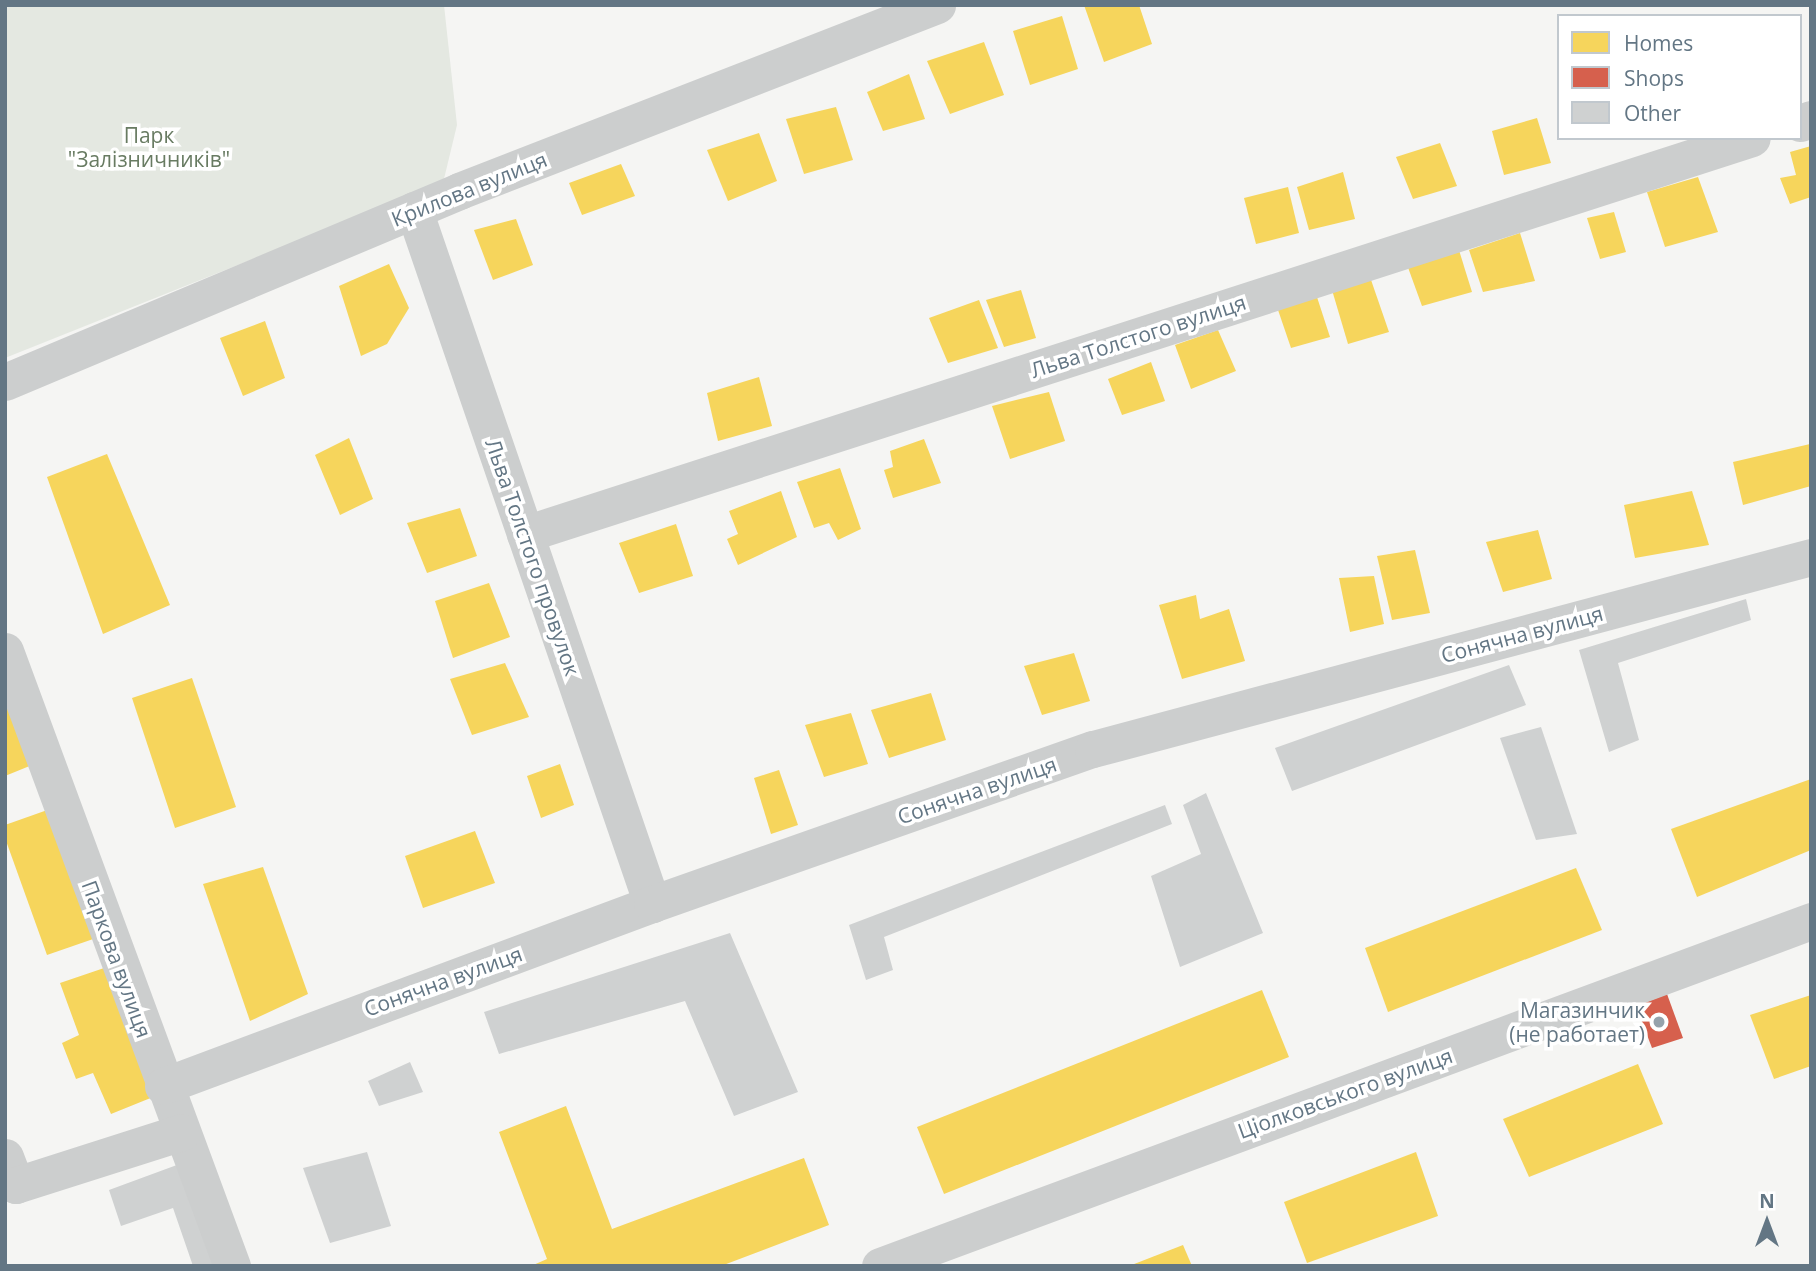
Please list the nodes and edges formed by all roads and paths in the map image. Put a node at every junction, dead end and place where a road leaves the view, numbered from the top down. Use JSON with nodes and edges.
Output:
{"nodes":[{"id":1,"x":937,"y":5,"type":"edge"},
{"id":2,"x":1746,"y":140,"type":"edge"},
{"id":3,"x":414,"y":210,"type":"junction"},
{"id":4,"x":5,"y":382,"type":"edge"},
{"id":5,"x":524,"y":534,"type":"junction"},
{"id":6,"x":1811,"y":557,"type":"edge"},
{"id":7,"x":5,"y":651,"type":"edge"},
{"id":8,"x":652,"y":904,"type":"junction"},
{"id":9,"x":1811,"y":921,"type":"edge"},
{"id":10,"x":163,"y":1086,"type":"junction"},
{"id":11,"x":182,"y":1132,"type":"junction"},
{"id":12,"x":11,"y":1171,"type":"edge"},
{"id":13,"x":232,"y":1266,"type":"edge"},
{"id":14,"x":880,"y":1266,"type":"edge"}],
"edges":[{"from":1,"to":3,"type":"street","name":"Крилова вулиця"},
{"from":2,"to":5,"type":"street","name":"Льва Толстого вулиця"},
{"from":3,"to":4,"type":"street","name":"Крилова вулиця"},
{"from":3,"to":5,"type":"street","name":"Льва Толстого провулок"},
{"from":5,"to":8,"type":"street","name":"Льва Толстого провулок"},
{"from":6,"to":8,"type":"street","name":"Сонячна вулиця"},
{"from":7,"to":10,"type":"street","name":"Паркова вулиця"},
{"from":8,"to":10,"type":"street","name":"Сонячна вулиця"},
{"from":9,"to":14,"type":"street","name":"Ціолковського вулиця"},
{"from":10,"to":11,"type":"street","name":"Паркова вулиця"},
{"from":11,"to":12,"type":"street"},
{"from":11,"to":13,"type":"street","name":"Паркова вулиця"}]}
